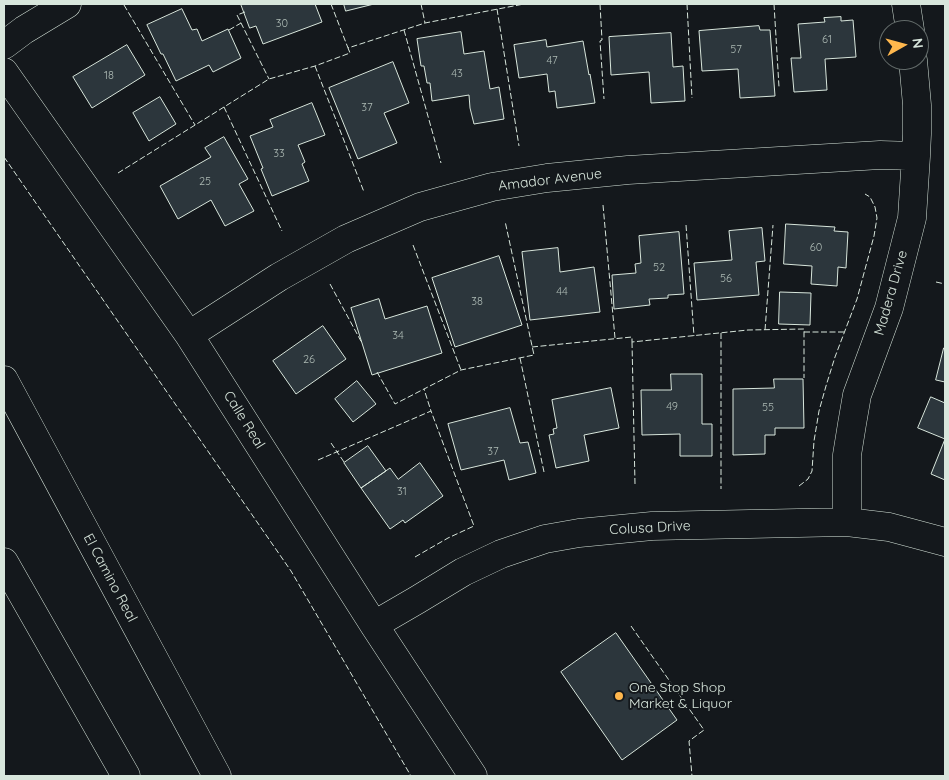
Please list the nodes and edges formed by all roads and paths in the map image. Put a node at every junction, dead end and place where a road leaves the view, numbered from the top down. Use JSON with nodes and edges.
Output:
{"nodes":[{"id":1,"x":67,"y":4,"type":"edge"},
{"id":2,"x":906,"y":4,"type":"edge"},
{"id":3,"x":908,"y":20,"type":"edge"},
{"id":4,"x":4,"y":45,"type":"edge"},
{"id":5,"x":914,"y":70,"type":"edge"},
{"id":6,"x":4,"y":72,"type":"edge"},
{"id":7,"x":916,"y":156,"type":"junction"},
{"id":8,"x":190,"y":335,"type":"junction"},
{"id":9,"x":4,"y":380,"type":"edge"},
{"id":10,"x":847,"y":522,"type":"junction"},
{"id":11,"x":945,"y":542,"type":"edge"},
{"id":12,"x":4,"y":562,"type":"edge"},
{"id":13,"x":374,"y":625,"type":"junction"},
{"id":14,"x":126,"y":776,"type":"edge"},
{"id":15,"x":217,"y":776,"type":"edge"},
{"id":16,"x":473,"y":776,"type":"edge"}],
"edges":[{"from":1,"to":4,"type":"main road"},
{"from":2,"to":3,"type":"main road"},
{"from":5,"to":7,"type":"main road","name":"Madera Drive"},
{"from":6,"to":8,"type":"main road","name":"Calle Real"},
{"from":7,"to":8,"type":"main road","name":"Amador Avenue"},
{"from":7,"to":10,"type":"main road","name":"Madera Drive"},
{"from":8,"to":13,"type":"main road","name":"Calle Real"},
{"from":9,"to":15,"type":"main road","name":"El Camino Real"},
{"from":10,"to":11,"type":"main road","name":"Colusa Drive"},
{"from":10,"to":13,"type":"main road","name":"Colusa Drive"},
{"from":12,"to":14,"type":"main road"},
{"from":13,"to":16,"type":"main road","name":"Calle Real"}]}
